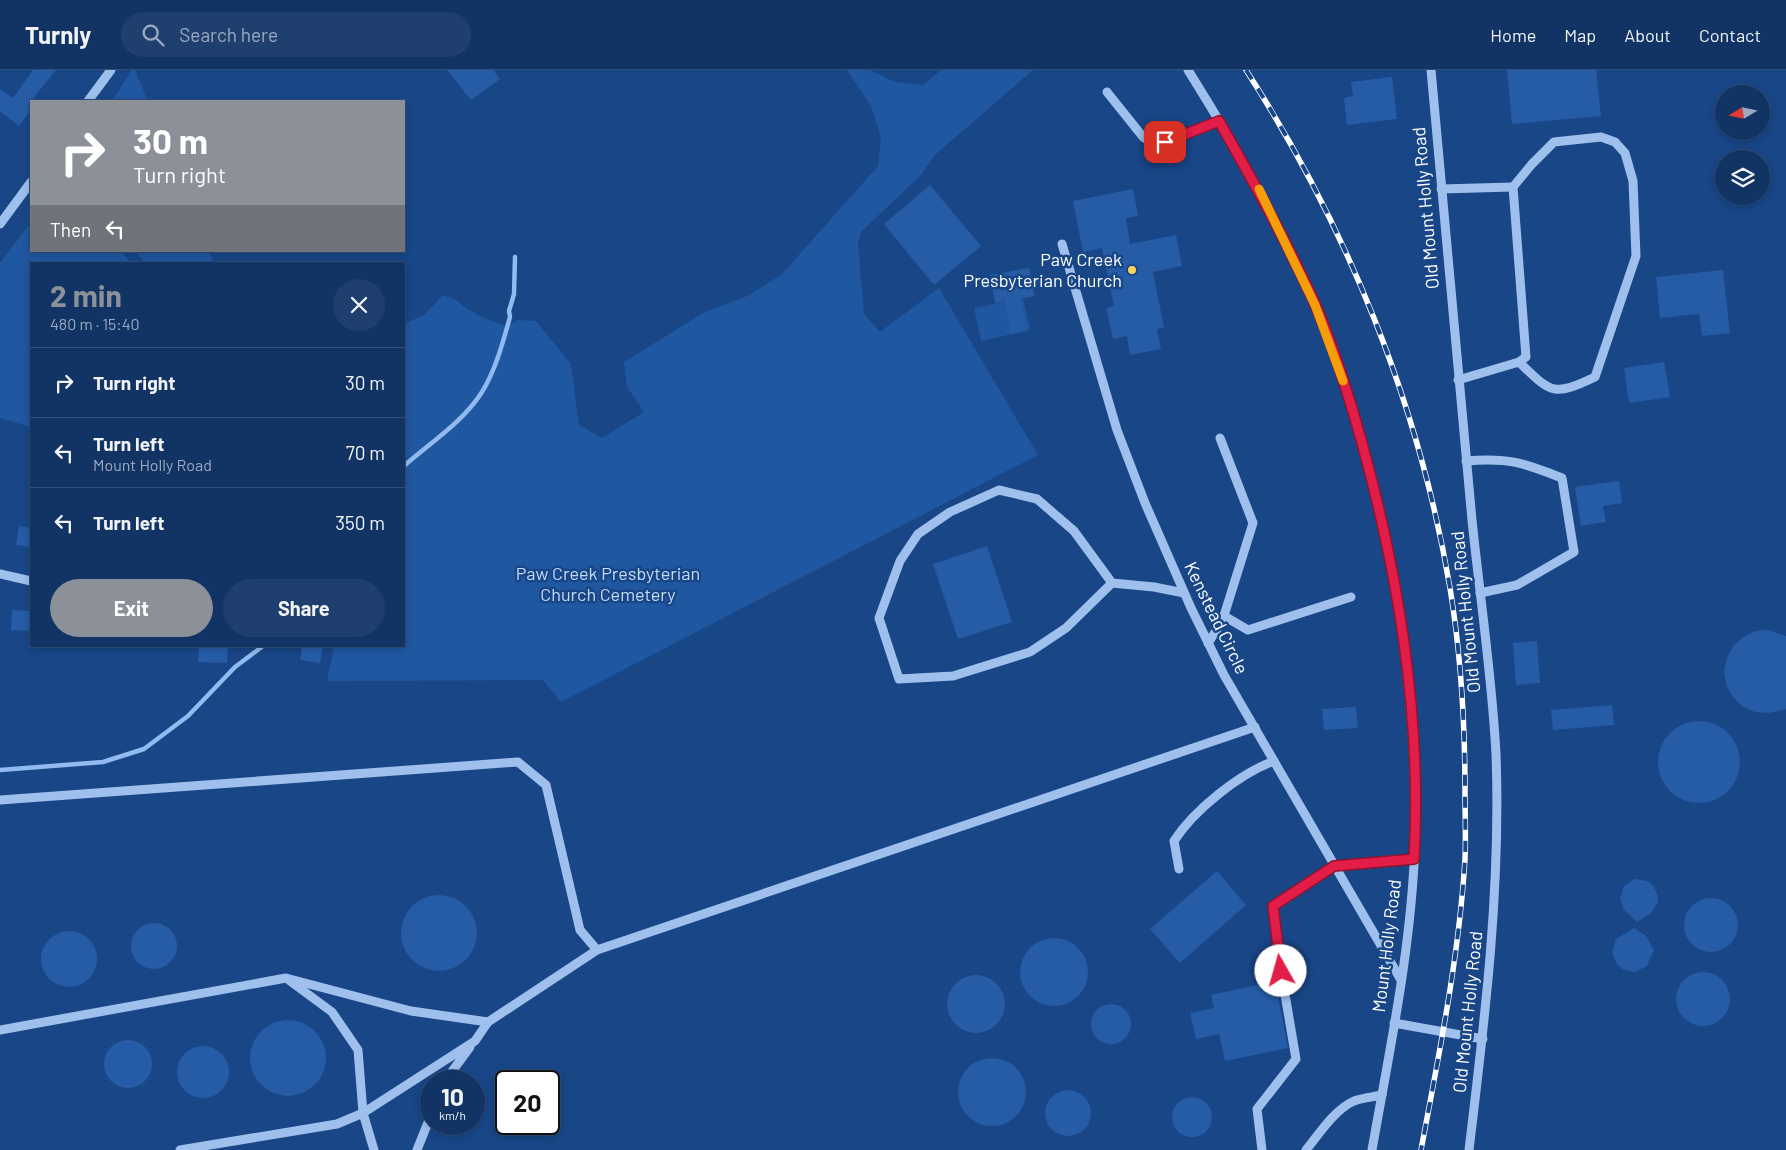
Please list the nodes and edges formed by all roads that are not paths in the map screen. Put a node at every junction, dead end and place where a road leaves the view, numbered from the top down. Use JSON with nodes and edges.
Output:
{"nodes":[{"id":1,"x":111,"y":70,"type":"edge"},
{"id":2,"x":1188,"y":70,"type":"edge"},
{"id":3,"x":1431,"y":70,"type":"edge"},
{"id":4,"x":1107,"y":92,"type":"dead end"},
{"id":5,"x":89,"y":100,"type":"edge"},
{"id":6,"x":1219,"y":121,"type":"junction"},
{"id":7,"x":30,"y":183,"type":"edge"},
{"id":8,"x":1513,"y":187,"type":"junction"},
{"id":9,"x":1441,"y":189,"type":"junction"},
{"id":10,"x":0,"y":224,"type":"edge"},
{"id":11,"x":1062,"y":244,"type":"dead end"},
{"id":12,"x":1522,"y":360,"type":"junction"},
{"id":13,"x":1458,"y":380,"type":"junction"},
{"id":14,"x":1220,"y":438,"type":"dead end"},
{"id":15,"x":1466,"y":461,"type":"junction"},
{"id":16,"x":0,"y":574,"type":"edge"},
{"id":17,"x":30,"y":581,"type":"edge"},
{"id":18,"x":1112,"y":583,"type":"junction"},
{"id":19,"x":1184,"y":593,"type":"junction"},
{"id":20,"x":1480,"y":593,"type":"junction"},
{"id":21,"x":1351,"y":597,"type":"dead end"},
{"id":22,"x":1224,"y":616,"type":"junction"},
{"id":23,"x":1208,"y":643,"type":"junction"},
{"id":24,"x":1255,"y":727,"type":"junction"},
{"id":25,"x":1274,"y":761,"type":"junction"},
{"id":26,"x":0,"y":800,"type":"edge"},
{"id":27,"x":1414,"y":859,"type":"junction"},
{"id":28,"x":1334,"y":866,"type":"junction"},
{"id":29,"x":1179,"y":869,"type":"dead end"},
{"id":30,"x":597,"y":950,"type":"junction"},
{"id":31,"x":286,"y":978,"type":"junction"},
{"id":32,"x":1401,"y":980,"type":"junction"},
{"id":33,"x":488,"y":1022,"type":"junction"},
{"id":34,"x":1394,"y":1023,"type":"junction"},
{"id":35,"x":0,"y":1030,"type":"edge"},
{"id":36,"x":1483,"y":1039,"type":"junction"},
{"id":37,"x":475,"y":1041,"type":"junction"},
{"id":38,"x":453,"y":1070,"type":"edge"},
{"id":39,"x":1382,"y":1095,"type":"junction"},
{"id":40,"x":363,"y":1113,"type":"junction"},
{"id":41,"x":423,"y":1135,"type":"edge"},
{"id":42,"x":180,"y":1150,"type":"edge"},
{"id":43,"x":374,"y":1150,"type":"edge"},
{"id":44,"x":417,"y":1150,"type":"edge"},
{"id":45,"x":1262,"y":1150,"type":"edge"},
{"id":46,"x":1306,"y":1150,"type":"edge"},
{"id":47,"x":1372,"y":1150,"type":"edge"},
{"id":48,"x":1469,"y":1150,"type":"edge"}],
"edges":[{"from":1,"to":5,"type":"street"},
{"from":2,"to":6,"type":"street","name":"Mount Holly Road"},
{"from":3,"to":9,"type":"street","name":"Old Mount Holly Road"},
{"from":4,"to":6,"type":"street"},
{"from":6,"to":27,"type":"street","name":"Mount Holly Road"},
{"from":7,"to":10,"type":"street"},
{"from":8,"to":9,"type":"street"},
{"from":8,"to":12,"type":"street"},
{"from":8,"to":12,"type":"street"},
{"from":9,"to":13,"type":"street","name":"Old Mount Holly Road"},
{"from":11,"to":19,"type":"street","name":"Kenstead Circle"},
{"from":12,"to":13,"type":"street"},
{"from":13,"to":15,"type":"street","name":"Old Mount Holly Road"},
{"from":14,"to":22,"type":"street"},
{"from":15,"to":20,"type":"street","name":"Old Mount Holly Road"},
{"from":15,"to":20,"type":"street"},
{"from":16,"to":17,"type":"street"},
{"from":18,"to":18,"type":"street"},
{"from":18,"to":19,"type":"street"},
{"from":19,"to":23,"type":"street","name":"Kenstead Circle"},
{"from":20,"to":36,"type":"street","name":"Old Mount Holly Road"},
{"from":21,"to":22,"type":"street"},
{"from":22,"to":23,"type":"street"},
{"from":23,"to":24,"type":"street","name":"Kenstead Circle"},
{"from":24,"to":25,"type":"street","name":"Kenstead Circle"},
{"from":24,"to":30,"type":"street"},
{"from":25,"to":28,"type":"street","name":"Kenstead Circle"},
{"from":25,"to":29,"type":"street"},
{"from":26,"to":30,"type":"street"},
{"from":27,"to":28,"type":"street"},
{"from":27,"to":32,"type":"street","name":"Mount Holly Road"},
{"from":28,"to":32,"type":"street","name":"Kenstead Circle"},
{"from":28,"to":45,"type":"street"},
{"from":30,"to":33,"type":"street"},
{"from":31,"to":33,"type":"street"},
{"from":31,"to":35,"type":"street"},
{"from":31,"to":40,"type":"street"},
{"from":32,"to":34,"type":"street","name":"Mount Holly Road"},
{"from":33,"to":37,"type":"street"},
{"from":34,"to":36,"type":"street"},
{"from":34,"to":39,"type":"street","name":"Mount Holly Road"},
{"from":36,"to":48,"type":"street","name":"Old Mount Holly Road"},
{"from":37,"to":38,"type":"street"},
{"from":37,"to":40,"type":"street"},
{"from":39,"to":46,"type":"street"},
{"from":39,"to":47,"type":"street","name":"Mount Holly Road"},
{"from":40,"to":42,"type":"street"},
{"from":40,"to":43,"type":"street"},
{"from":41,"to":44,"type":"street"}]}
